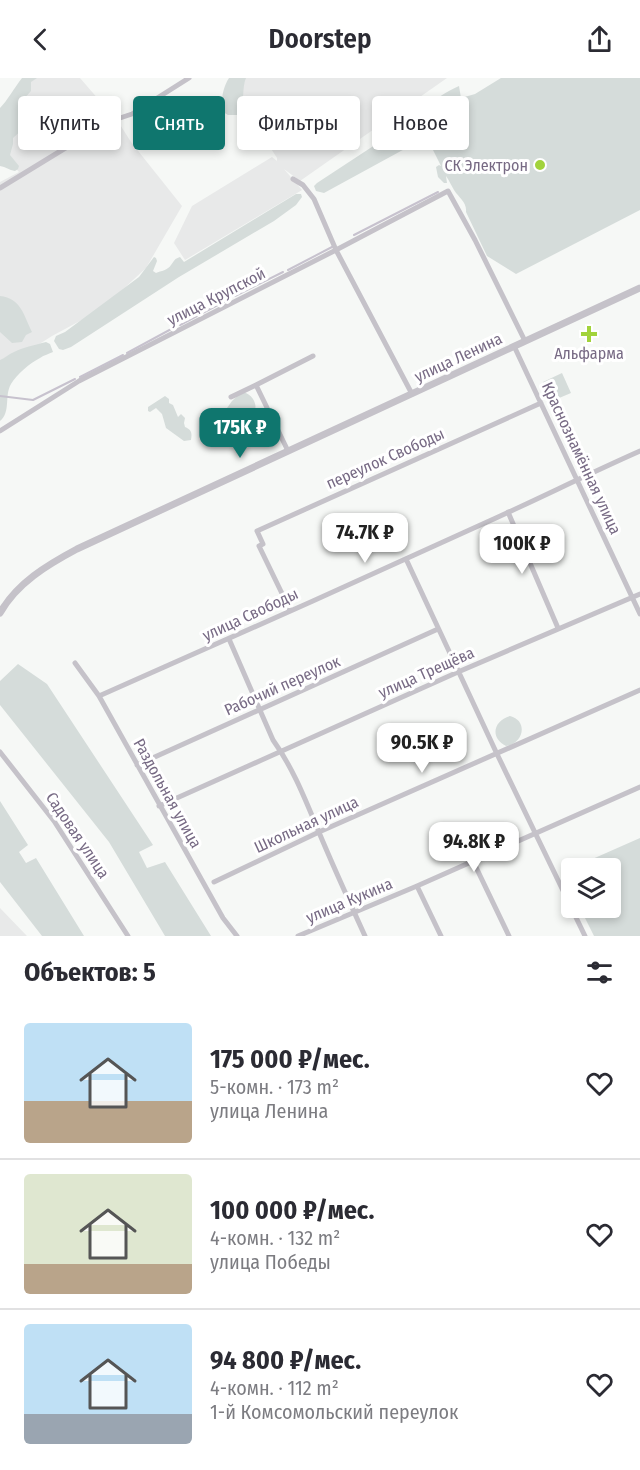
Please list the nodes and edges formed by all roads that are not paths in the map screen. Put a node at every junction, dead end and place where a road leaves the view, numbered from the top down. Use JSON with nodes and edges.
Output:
{"nodes":[{"id":1,"x":189,"y":78,"type":"edge"},
{"id":2,"x":293,"y":179,"type":"dead end"},
{"id":3,"x":0,"y":188,"type":"edge"},
{"id":4,"x":336,"y":250,"type":"junction"},
{"id":5,"x":640,"y":288,"type":"edge"},
{"id":6,"x":525,"y":341,"type":"junction"},
{"id":7,"x":514,"y":346,"type":"junction"},
{"id":8,"x":313,"y":356,"type":"dead end"},
{"id":9,"x":256,"y":384,"type":"junction"},
{"id":10,"x":412,"y":394,"type":"junction"},
{"id":11,"x":231,"y":397,"type":"dead end"},
{"id":12,"x":541,"y":403,"type":"junction"},
{"id":13,"x":0,"y":431,"type":"edge"},
{"id":14,"x":288,"y":451,"type":"junction"},
{"id":15,"x":640,"y":451,"type":"edge"},
{"id":16,"x":576,"y":479,"type":"junction"},
{"id":17,"x":508,"y":512,"type":"junction"},
{"id":18,"x":406,"y":559,"type":"junction"},
{"id":19,"x":640,"y":594,"type":"edge"},
{"id":20,"x":632,"y":597,"type":"junction"},
{"id":21,"x":1,"y":609,"type":"edge"},
{"id":22,"x":290,"y":610,"type":"junction"},
{"id":23,"x":640,"y":614,"type":"edge"},
{"id":24,"x":558,"y":628,"type":"junction"},
{"id":25,"x":438,"y":629,"type":"junction"},
{"id":26,"x":229,"y":639,"type":"junction"},
{"id":27,"x":75,"y":663,"type":"dead end"},
{"id":28,"x":458,"y":672,"type":"junction"},
{"id":29,"x":640,"y":690,"type":"edge"},
{"id":30,"x":99,"y":696,"type":"junction"},
{"id":31,"x":260,"y":709,"type":"junction"},
{"id":32,"x":0,"y":752,"type":"edge"},
{"id":33,"x":282,"y":752,"type":"junction"},
{"id":34,"x":497,"y":754,"type":"junction"},
{"id":35,"x":137,"y":765,"type":"junction"},
{"id":36,"x":640,"y":787,"type":"edge"},
{"id":37,"x":159,"y":806,"type":"junction"},
{"id":38,"x":319,"y":832,"type":"junction"},
{"id":39,"x":536,"y":833,"type":"junction"},
{"id":40,"x":473,"y":861,"type":"junction"},
{"id":41,"x":214,"y":882,"type":"dead end"},
{"id":42,"x":417,"y":886,"type":"junction"},
{"id":43,"x":355,"y":913,"type":"junction"},
{"id":44,"x":128,"y":936,"type":"edge"},
{"id":45,"x":237,"y":936,"type":"edge"},
{"id":46,"x":298,"y":936,"type":"edge"},
{"id":47,"x":365,"y":936,"type":"edge"},
{"id":48,"x":441,"y":936,"type":"edge"},
{"id":49,"x":509,"y":936,"type":"edge"},
{"id":50,"x":585,"y":936,"type":"edge"}],
"edges":[{"from":1,"to":3,"type":"street"},
{"from":2,"to":4,"type":"street"},
{"from":4,"to":6,"type":"street","name":"улица Крупской"},
{"from":4,"to":10,"type":"street"},
{"from":4,"to":13,"type":"street","name":"улица Крупской"},
{"from":5,"to":6,"type":"street","name":"улица Ленина"},
{"from":6,"to":7,"type":"street","name":"улица Ленина"},
{"from":7,"to":10,"type":"street","name":"улица Ленина"},
{"from":7,"to":12,"type":"street","name":"Краснознамённая улица"},
{"from":8,"to":9,"type":"street"},
{"from":9,"to":11,"type":"street"},
{"from":9,"to":14,"type":"street"},
{"from":10,"to":14,"type":"street","name":"улица Ленина"},
{"from":12,"to":16,"type":"street","name":"Краснознамённая улица"},
{"from":12,"to":22,"type":"street","name":"переулок Свободы"},
{"from":14,"to":21,"type":"street","name":"улица Ленина"},
{"from":15,"to":16,"type":"street","name":"улица Свободы"},
{"from":16,"to":17,"type":"street","name":"улица Свободы"},
{"from":16,"to":20,"type":"street","name":"Краснознамённая улица"},
{"from":17,"to":18,"type":"street","name":"улица Свободы"},
{"from":17,"to":24,"type":"street"},
{"from":18,"to":22,"type":"street","name":"улица Свободы"},
{"from":18,"to":25,"type":"street"},
{"from":19,"to":20,"type":"street","name":"улица Трещёва"},
{"from":20,"to":23,"type":"street","name":"Краснознамённая улица"},
{"from":20,"to":24,"type":"street","name":"улица Трещёва"},
{"from":22,"to":26,"type":"street","name":"улица Свободы"},
{"from":24,"to":28,"type":"street","name":"улица Трещёва"},
{"from":25,"to":28,"type":"street"},
{"from":25,"to":31,"type":"street","name":"Рабочий переулок"},
{"from":26,"to":30,"type":"street","name":"улица Свободы"},
{"from":26,"to":31,"type":"street"},
{"from":27,"to":30,"type":"street","name":"Раздольная улица"},
{"from":28,"to":33,"type":"street","name":"улица Трещёва"},
{"from":28,"to":34,"type":"street"},
{"from":29,"to":34,"type":"street","name":"Школьная улица"},
{"from":30,"to":35,"type":"street","name":"Раздольная улица"},
{"from":31,"to":33,"type":"street"},
{"from":31,"to":35,"type":"street","name":"Рабочий переулок"},
{"from":32,"to":44,"type":"street","name":"Садовая улица"},
{"from":33,"to":37,"type":"street","name":"улица Трещёва"},
{"from":33,"to":38,"type":"street"},
{"from":34,"to":38,"type":"street","name":"Школьная улица"},
{"from":34,"to":39,"type":"street"},
{"from":35,"to":37,"type":"street","name":"Раздольная улица"},
{"from":36,"to":39,"type":"street","name":"улица Кукина"},
{"from":37,"to":45,"type":"street","name":"Раздольная улица"},
{"from":38,"to":41,"type":"street","name":"Школьная улица"},
{"from":38,"to":43,"type":"street"},
{"from":39,"to":40,"type":"street","name":"улица Кукина"},
{"from":39,"to":50,"type":"street"},
{"from":40,"to":42,"type":"street","name":"улица Кукина"},
{"from":40,"to":49,"type":"street"},
{"from":42,"to":43,"type":"street","name":"улица Кукина"},
{"from":42,"to":48,"type":"street"},
{"from":43,"to":46,"type":"street","name":"улица Кукина"},
{"from":43,"to":47,"type":"street"}]}
